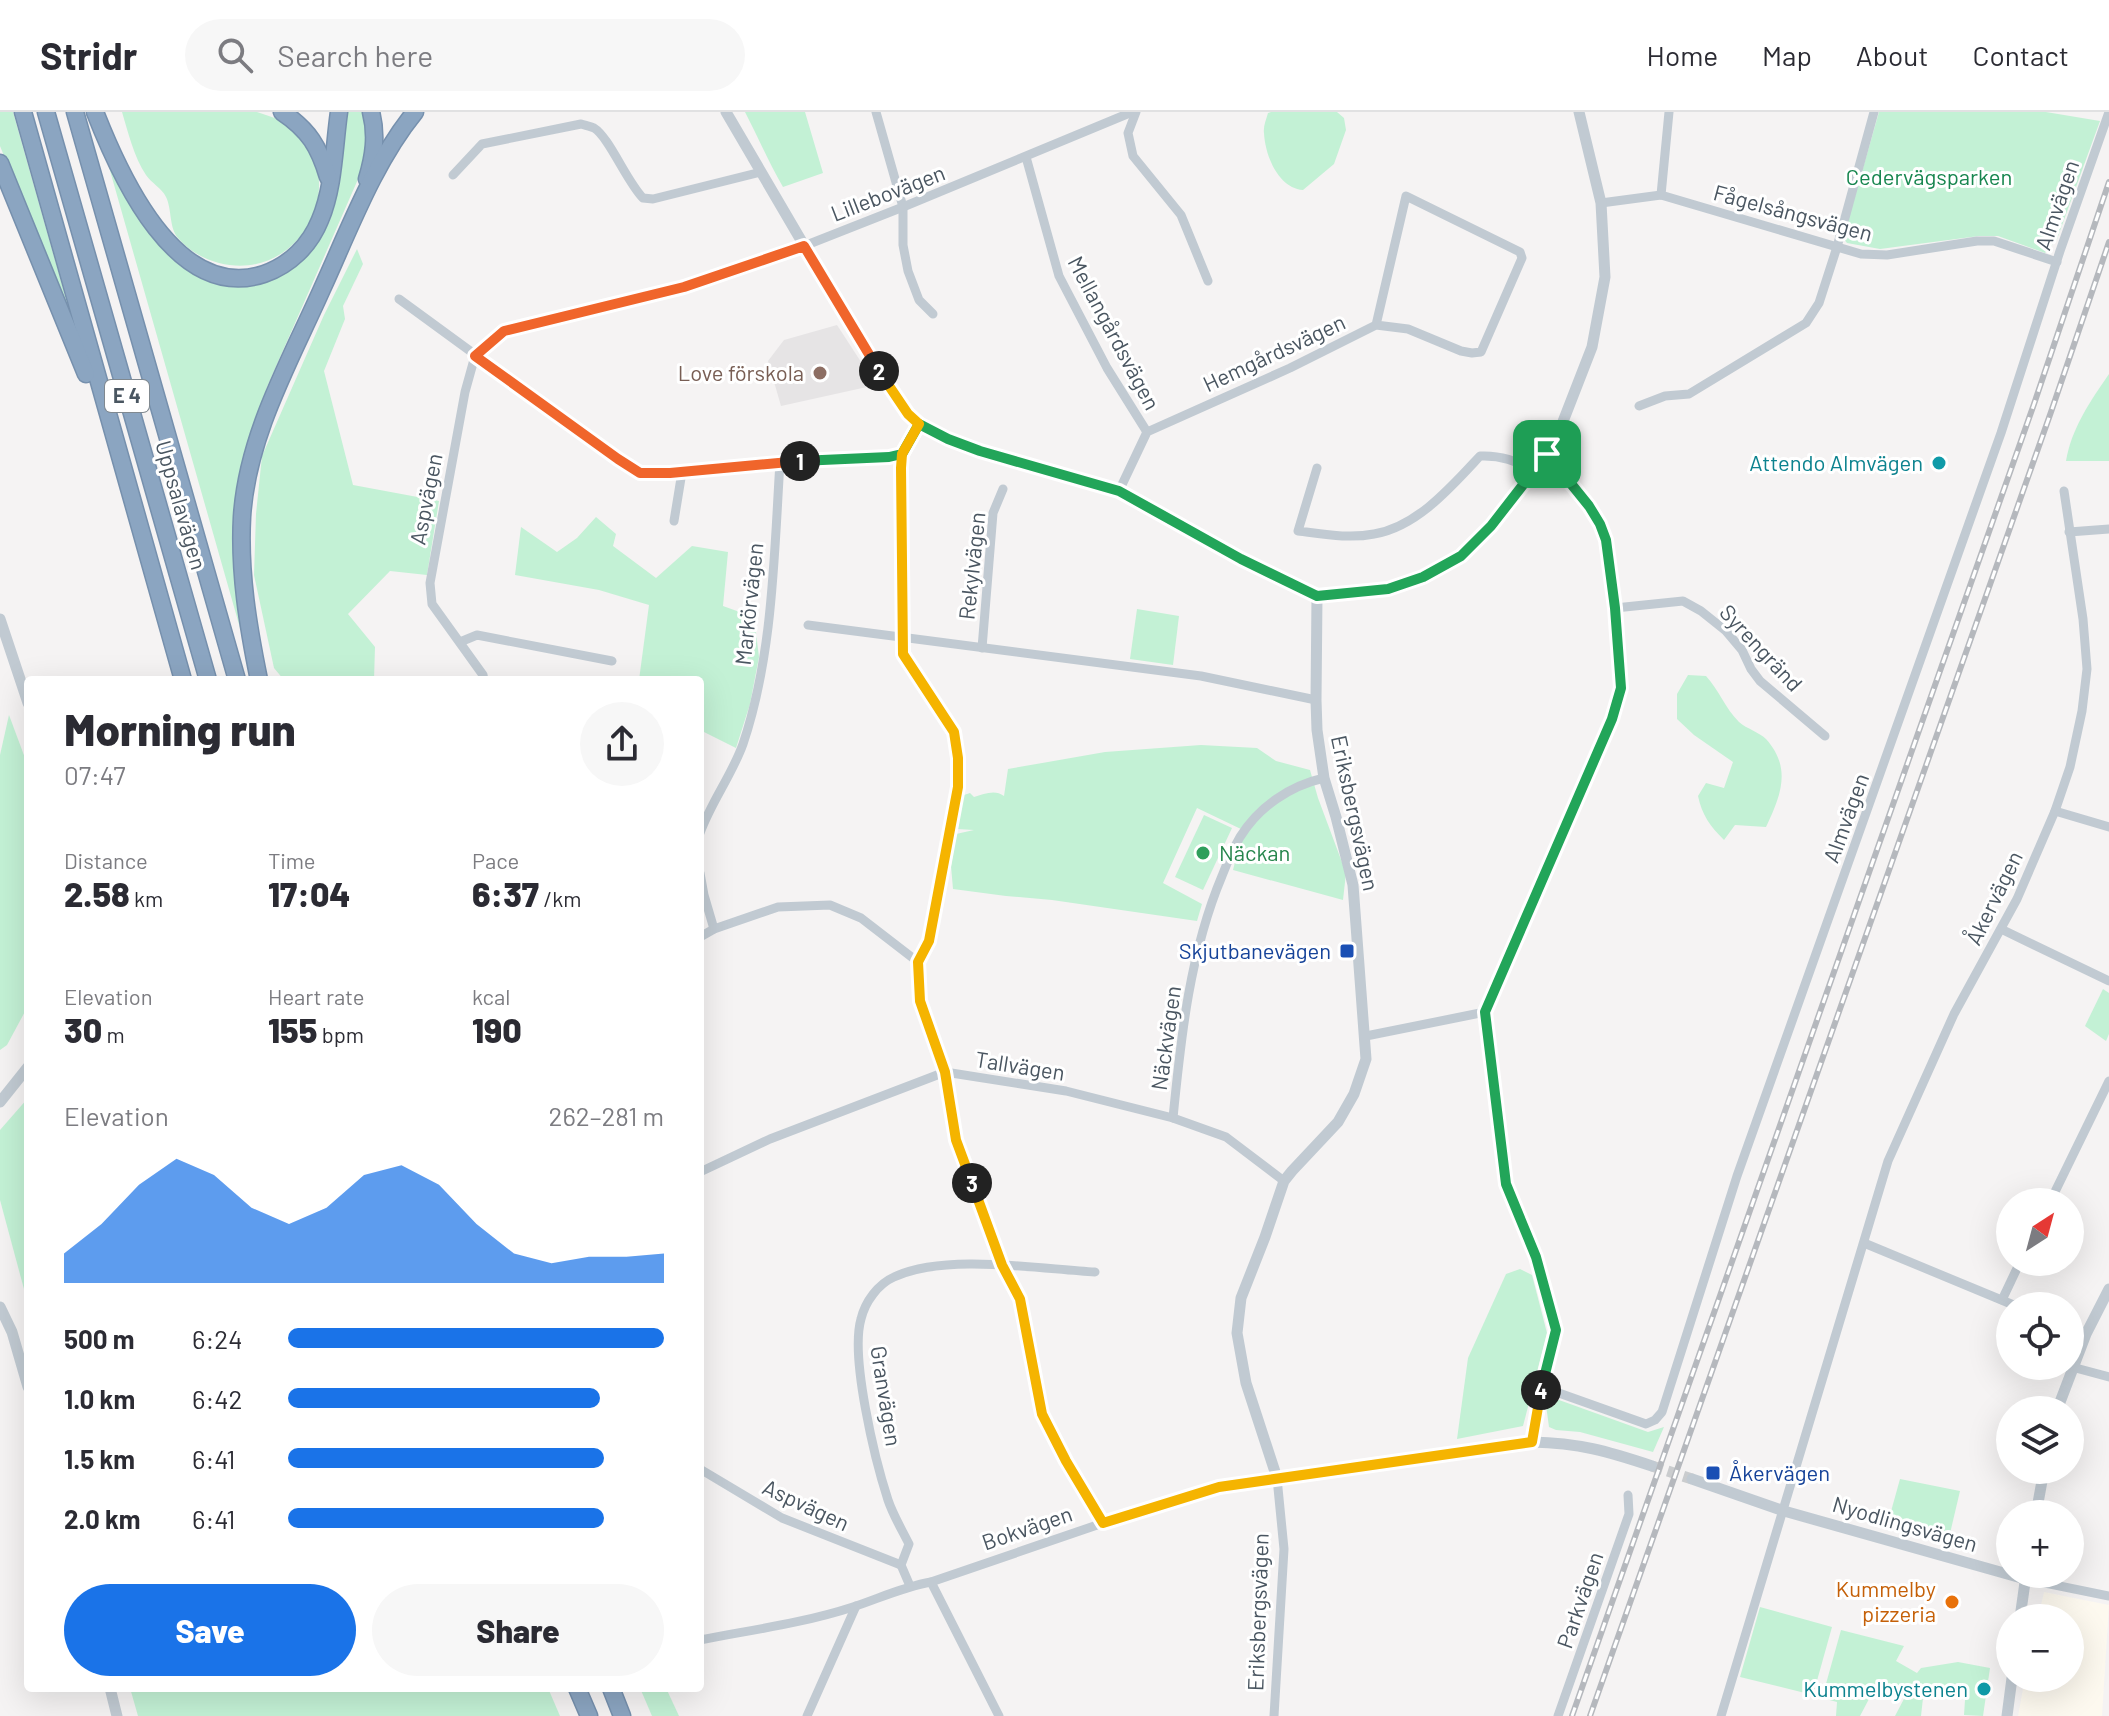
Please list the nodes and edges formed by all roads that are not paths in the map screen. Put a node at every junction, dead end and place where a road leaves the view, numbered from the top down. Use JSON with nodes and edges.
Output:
{"nodes":[{"id":1,"x":23,"y":112,"type":"edge"},
{"id":2,"x":46,"y":112,"type":"edge"},
{"id":3,"x":75,"y":112,"type":"edge"},
{"id":4,"x":95,"y":112,"type":"edge"},
{"id":5,"x":282,"y":112,"type":"edge"},
{"id":6,"x":339,"y":112,"type":"edge"},
{"id":7,"x":371,"y":112,"type":"edge"},
{"id":8,"x":415,"y":112,"type":"edge"},
{"id":9,"x":726,"y":112,"type":"edge"},
{"id":10,"x":876,"y":112,"type":"edge"},
{"id":11,"x":1134,"y":112,"type":"edge"},
{"id":12,"x":1579,"y":112,"type":"edge"},
{"id":13,"x":1669,"y":112,"type":"edge"},
{"id":14,"x":1874,"y":112,"type":"edge"},
{"id":15,"x":2109,"y":112,"type":"edge"},
{"id":16,"x":1026,"y":157,"type":"junction"},
{"id":17,"x":0,"y":163,"type":"edge"},
{"id":18,"x":761,"y":172,"type":"junction"},
{"id":19,"x":453,"y":175,"type":"dead end"},
{"id":20,"x":330,"y":182,"type":"junction"},
{"id":21,"x":1661,"y":195,"type":"junction"},
{"id":22,"x":1601,"y":203,"type":"junction"},
{"id":23,"x":359,"y":207,"type":"junction"},
{"id":24,"x":903,"y":207,"type":"junction"},
{"id":25,"x":804,"y":246,"type":"junction"},
{"id":26,"x":1837,"y":247,"type":"junction"},
{"id":27,"x":2057,"y":262,"type":"junction"},
{"id":28,"x":1208,"y":281,"type":"dead end"},
{"id":29,"x":399,"y":299,"type":"dead end"},
{"id":30,"x":933,"y":314,"type":"dead end"},
{"id":31,"x":1376,"y":325,"type":"junction"},
{"id":32,"x":475,"y":356,"type":"junction"},
{"id":33,"x":1639,"y":406,"type":"dead end"},
{"id":34,"x":919,"y":424,"type":"junction"},
{"id":35,"x":1147,"y":432,"type":"junction"},
{"id":36,"x":116,"y":446,"type":"junction"},
{"id":37,"x":902,"y":454,"type":"junction"},
{"id":38,"x":1547,"y":454,"type":"junction"},
{"id":39,"x":780,"y":462,"type":"junction"},
{"id":40,"x":1317,"y":468,"type":"dead end"},
{"id":41,"x":1535,"y":471,"type":"junction"},
{"id":42,"x":682,"y":472,"type":"junction"},
{"id":43,"x":1003,"y":489,"type":"dead end"},
{"id":44,"x":1119,"y":491,"type":"junction"},
{"id":45,"x":2064,"y":491,"type":"dead end"},
{"id":46,"x":674,"y":521,"type":"dead end"},
{"id":47,"x":2109,"y":529,"type":"edge"},
{"id":48,"x":2069,"y":532,"type":"junction"},
{"id":49,"x":1317,"y":596,"type":"junction"},
{"id":50,"x":1615,"y":608,"type":"junction"},
{"id":51,"x":0,"y":619,"type":"edge"},
{"id":52,"x":808,"y":625,"type":"dead end"},
{"id":53,"x":904,"y":638,"type":"junction"},
{"id":54,"x":460,"y":642,"type":"junction"},
{"id":55,"x":982,"y":648,"type":"junction"},
{"id":56,"x":612,"y":661,"type":"dead end"},
{"id":57,"x":182,"y":676,"type":"edge"},
{"id":58,"x":207,"y":676,"type":"edge"},
{"id":59,"x":236,"y":676,"type":"edge"},
{"id":60,"x":258,"y":676,"type":"edge"},
{"id":61,"x":483,"y":676,"type":"edge"},
{"id":62,"x":24,"y":691,"type":"edge"},
{"id":63,"x":1316,"y":700,"type":"junction"},
{"id":64,"x":1825,"y":736,"type":"dead end"},
{"id":65,"x":1324,"y":778,"type":"junction"},
{"id":66,"x":2055,"y":811,"type":"junction"},
{"id":67,"x":704,"y":822,"type":"edge"},
{"id":68,"x":2109,"y":827,"type":"edge"},
{"id":69,"x":704,"y":895,"type":"edge"},
{"id":70,"x":714,"y":929,"type":"junction"},
{"id":71,"x":2001,"y":929,"type":"junction"},
{"id":72,"x":704,"y":935,"type":"edge"},
{"id":73,"x":918,"y":962,"type":"junction"},
{"id":74,"x":2109,"y":981,"type":"edge"},
{"id":75,"x":1485,"y":1012,"type":"junction"},
{"id":76,"x":1366,"y":1036,"type":"junction"},
{"id":77,"x":24,"y":1072,"type":"edge"},
{"id":78,"x":945,"y":1072,"type":"junction"},
{"id":79,"x":2109,"y":1081,"type":"edge"},
{"id":80,"x":4,"y":1094,"type":"edge"},
{"id":81,"x":0,"y":1102,"type":"edge"},
{"id":82,"x":1173,"y":1118,"type":"junction"},
{"id":83,"x":704,"y":1170,"type":"edge"},
{"id":84,"x":1284,"y":1181,"type":"junction"},
{"id":85,"x":2057,"y":1188,"type":"edge"},
{"id":86,"x":1864,"y":1243,"type":"junction"},
{"id":87,"x":1002,"y":1265,"type":"junction"},
{"id":88,"x":1095,"y":1272,"type":"dead end"},
{"id":89,"x":2109,"y":1289,"type":"edge"},
{"id":90,"x":1996,"y":1298,"type":"edge"},
{"id":91,"x":0,"y":1307,"type":"edge"},
{"id":92,"x":2086,"y":1334,"type":"joint"},
{"id":93,"x":2084,"y":1339,"type":"edge"},
{"id":94,"x":2084,"y":1370,"type":"edge"},
{"id":95,"x":24,"y":1373,"type":"edge"},
{"id":96,"x":2109,"y":1377,"type":"edge"},
{"id":97,"x":1542,"y":1387,"type":"junction"},
{"id":98,"x":1532,"y":1442,"type":"junction"},
{"id":99,"x":1652,"y":1466,"type":"tunnel mouth"},
{"id":100,"x":704,"y":1471,"type":"edge"},
{"id":101,"x":1277,"y":1478,"type":"junction"},
{"id":102,"x":1692,"y":1479,"type":"tunnel mouth"},
{"id":103,"x":1628,"y":1495,"type":"dead end"},
{"id":104,"x":1784,"y":1511,"type":"junction"},
{"id":105,"x":1103,"y":1523,"type":"junction"},
{"id":106,"x":901,"y":1565,"type":"junction"},
{"id":107,"x":1996,"y":1568,"type":"edge"},
{"id":108,"x":931,"y":1582,"type":"junction"},
{"id":109,"x":910,"y":1586,"type":"junction"},
{"id":110,"x":2076,"y":1588,"type":"edge"},
{"id":111,"x":2109,"y":1596,"type":"edge"},
{"id":112,"x":856,"y":1606,"type":"junction"},
{"id":113,"x":704,"y":1639,"type":"edge"},
{"id":114,"x":111,"y":1692,"type":"edge"},
{"id":115,"x":579,"y":1692,"type":"edge"},
{"id":116,"x":613,"y":1692,"type":"edge"},
{"id":117,"x":2010,"y":1692,"type":"edge"},
{"id":118,"x":117,"y":1716,"type":"edge"},
{"id":119,"x":589,"y":1716,"type":"edge"},
{"id":120,"x":622,"y":1716,"type":"edge"},
{"id":121,"x":807,"y":1716,"type":"edge"},
{"id":122,"x":999,"y":1716,"type":"edge"},
{"id":123,"x":1274,"y":1716,"type":"edge"},
{"id":124,"x":1558,"y":1716,"type":"edge"},
{"id":125,"x":1721,"y":1716,"type":"edge"},
{"id":126,"x":2007,"y":1716,"type":"edge"}],
"edges":[{"from":1,"to":36,"type":"highway"},
{"from":2,"to":58,"type":"highway","name":"Uppsalavägen","number":"E 4"},
{"from":3,"to":59,"type":"highway","name":"Uppsalavägen","number":"E 4"},
{"from":4,"to":20,"type":"highway"},
{"from":5,"to":20,"type":"highway"},
{"from":6,"to":20,"type":"highway"},
{"from":7,"to":23,"type":"highway"},
{"from":8,"to":23,"type":"highway"},
{"from":9,"to":18,"type":"street"},
{"from":10,"to":24,"type":"street"},
{"from":11,"to":16,"type":"street","name":"Lillebovägen"},
{"from":11,"to":28,"type":"street"},
{"from":12,"to":22,"type":"street"},
{"from":13,"to":21,"type":"street"},
{"from":14,"to":26,"type":"street"},
{"from":15,"to":27,"type":"street","name":"Almvägen"},
{"from":16,"to":24,"type":"street","name":"Lillebovägen"},
{"from":16,"to":35,"type":"street","name":"Mellangårdsvägen"},
{"from":17,"to":36,"type":"highway"},
{"from":18,"to":19,"type":"street"},
{"from":18,"to":25,"type":"street"},
{"from":21,"to":22,"type":"street","name":"Fågelsångsvägen"},
{"from":21,"to":26,"type":"street","name":"Fågelsångsvägen"},
{"from":22,"to":38,"type":"street"},
{"from":23,"to":60,"type":"highway"},
{"from":24,"to":25,"type":"street","name":"Lillebovägen"},
{"from":24,"to":30,"type":"street"},
{"from":25,"to":32,"type":"street","name":"Lillebovägen"},
{"from":25,"to":34,"type":"street"},
{"from":26,"to":27,"type":"street","name":"Fågelsångsvägen"},
{"from":26,"to":33,"type":"street"},
{"from":27,"to":97,"type":"street","name":"Almvägen"},
{"from":29,"to":32,"type":"street"},
{"from":31,"to":31,"type":"street","name":"Hemgårdsvägen"},
{"from":31,"to":35,"type":"street","name":"Hemgårdsvägen"},
{"from":32,"to":42,"type":"street"},
{"from":32,"to":54,"type":"street","name":"Aspvägen"},
{"from":34,"to":37,"type":"street"},
{"from":34,"to":44,"type":"street"},
{"from":35,"to":44,"type":"street"},
{"from":36,"to":57,"type":"highway"},
{"from":37,"to":39,"type":"street"},
{"from":37,"to":53,"type":"street"},
{"from":38,"to":41,"type":"street"},
{"from":38,"to":50,"type":"street"},
{"from":39,"to":42,"type":"street"},
{"from":39,"to":67,"type":"street","name":"Markörvägen"},
{"from":40,"to":41,"type":"street"},
{"from":41,"to":49,"type":"street"},
{"from":42,"to":46,"type":"street"},
{"from":43,"to":55,"type":"street","name":"Rekylvägen"},
{"from":44,"to":49,"type":"street"},
{"from":45,"to":48,"type":"street","name":"Åkervägen"},
{"from":47,"to":48,"type":"street"},
{"from":48,"to":66,"type":"street","name":"Åkervägen"},
{"from":49,"to":63,"type":"street","name":"Eriksbergsvägen"},
{"from":50,"to":64,"type":"street","name":"Syrengränd"},
{"from":50,"to":75,"type":"street"},
{"from":51,"to":62,"type":"street"},
{"from":52,"to":53,"type":"street"},
{"from":53,"to":55,"type":"street"},
{"from":53,"to":73,"type":"street"},
{"from":54,"to":56,"type":"street"},
{"from":54,"to":61,"type":"street","name":"Aspvägen"},
{"from":55,"to":63,"type":"street"},
{"from":63,"to":65,"type":"street","name":"Eriksbergsvägen"},
{"from":65,"to":76,"type":"street","name":"Eriksbergsvägen"},
{"from":65,"to":82,"type":"street","name":"Näckvägen"},
{"from":66,"to":68,"type":"street"},
{"from":66,"to":71,"type":"street","name":"Åkervägen"},
{"from":69,"to":70,"type":"street"},
{"from":70,"to":72,"type":"street"},
{"from":70,"to":73,"type":"street"},
{"from":71,"to":74,"type":"street"},
{"from":71,"to":86,"type":"street","name":"Åkervägen"},
{"from":73,"to":78,"type":"street"},
{"from":75,"to":76,"type":"street"},
{"from":75,"to":97,"type":"street"},
{"from":76,"to":84,"type":"street","name":"Eriksbergsvägen"},
{"from":77,"to":80,"type":"street"},
{"from":78,"to":82,"type":"street","name":"Tallvägen"},
{"from":78,"to":83,"type":"street","name":"Tallvägen"},
{"from":78,"to":87,"type":"street"},
{"from":79,"to":85,"type":"street"},
{"from":80,"to":81,"type":"street"},
{"from":82,"to":84,"type":"street","name":"Tallvägen"},
{"from":84,"to":101,"type":"street","name":"Eriksbergsvägen"},
{"from":86,"to":90,"type":"street"},
{"from":86,"to":104,"type":"street","name":"Åkervägen"},
{"from":87,"to":88,"type":"street","name":"Granvägen"},
{"from":87,"to":105,"type":"street"},
{"from":87,"to":106,"type":"street","name":"Granvägen"},
{"from":89,"to":92,"type":"street"},
{"from":91,"to":95,"type":"street"},
{"from":92,"to":93,"type":"street"},
{"from":94,"to":96,"type":"street"},
{"from":97,"to":98,"type":"street"},
{"from":98,"to":99,"type":"street","name":"Bokvägen"},
{"from":98,"to":101,"type":"street","name":"Bokvägen"},
{"from":100,"to":106,"type":"street","name":"Aspvägen"},
{"from":101,"to":105,"type":"street","name":"Bokvägen"},
{"from":101,"to":123,"type":"street","name":"Eriksbergsvägen"},
{"from":102,"to":104,"type":"street"},
{"from":103,"to":124,"type":"street","name":"Parkvägen"},
{"from":104,"to":107,"type":"street","name":"Nyodlingsvägen"},
{"from":104,"to":125,"type":"street","name":"Åkervägen"},
{"from":105,"to":108,"type":"street","name":"Bokvägen"},
{"from":106,"to":109,"type":"street","name":"Granvägen"},
{"from":108,"to":109,"type":"street","name":"Bokvägen"},
{"from":108,"to":122,"type":"street"},
{"from":109,"to":112,"type":"street","name":"Bokvägen"},
{"from":110,"to":111,"type":"street","name":"Nyodlingsvägen"},
{"from":112,"to":113,"type":"street","name":"Bokvägen"},
{"from":112,"to":121,"type":"street"},
{"from":114,"to":118,"type":"street"},
{"from":115,"to":119,"type":"highway"},
{"from":116,"to":120,"type":"highway"},
{"from":117,"to":126,"type":"street"}]}
